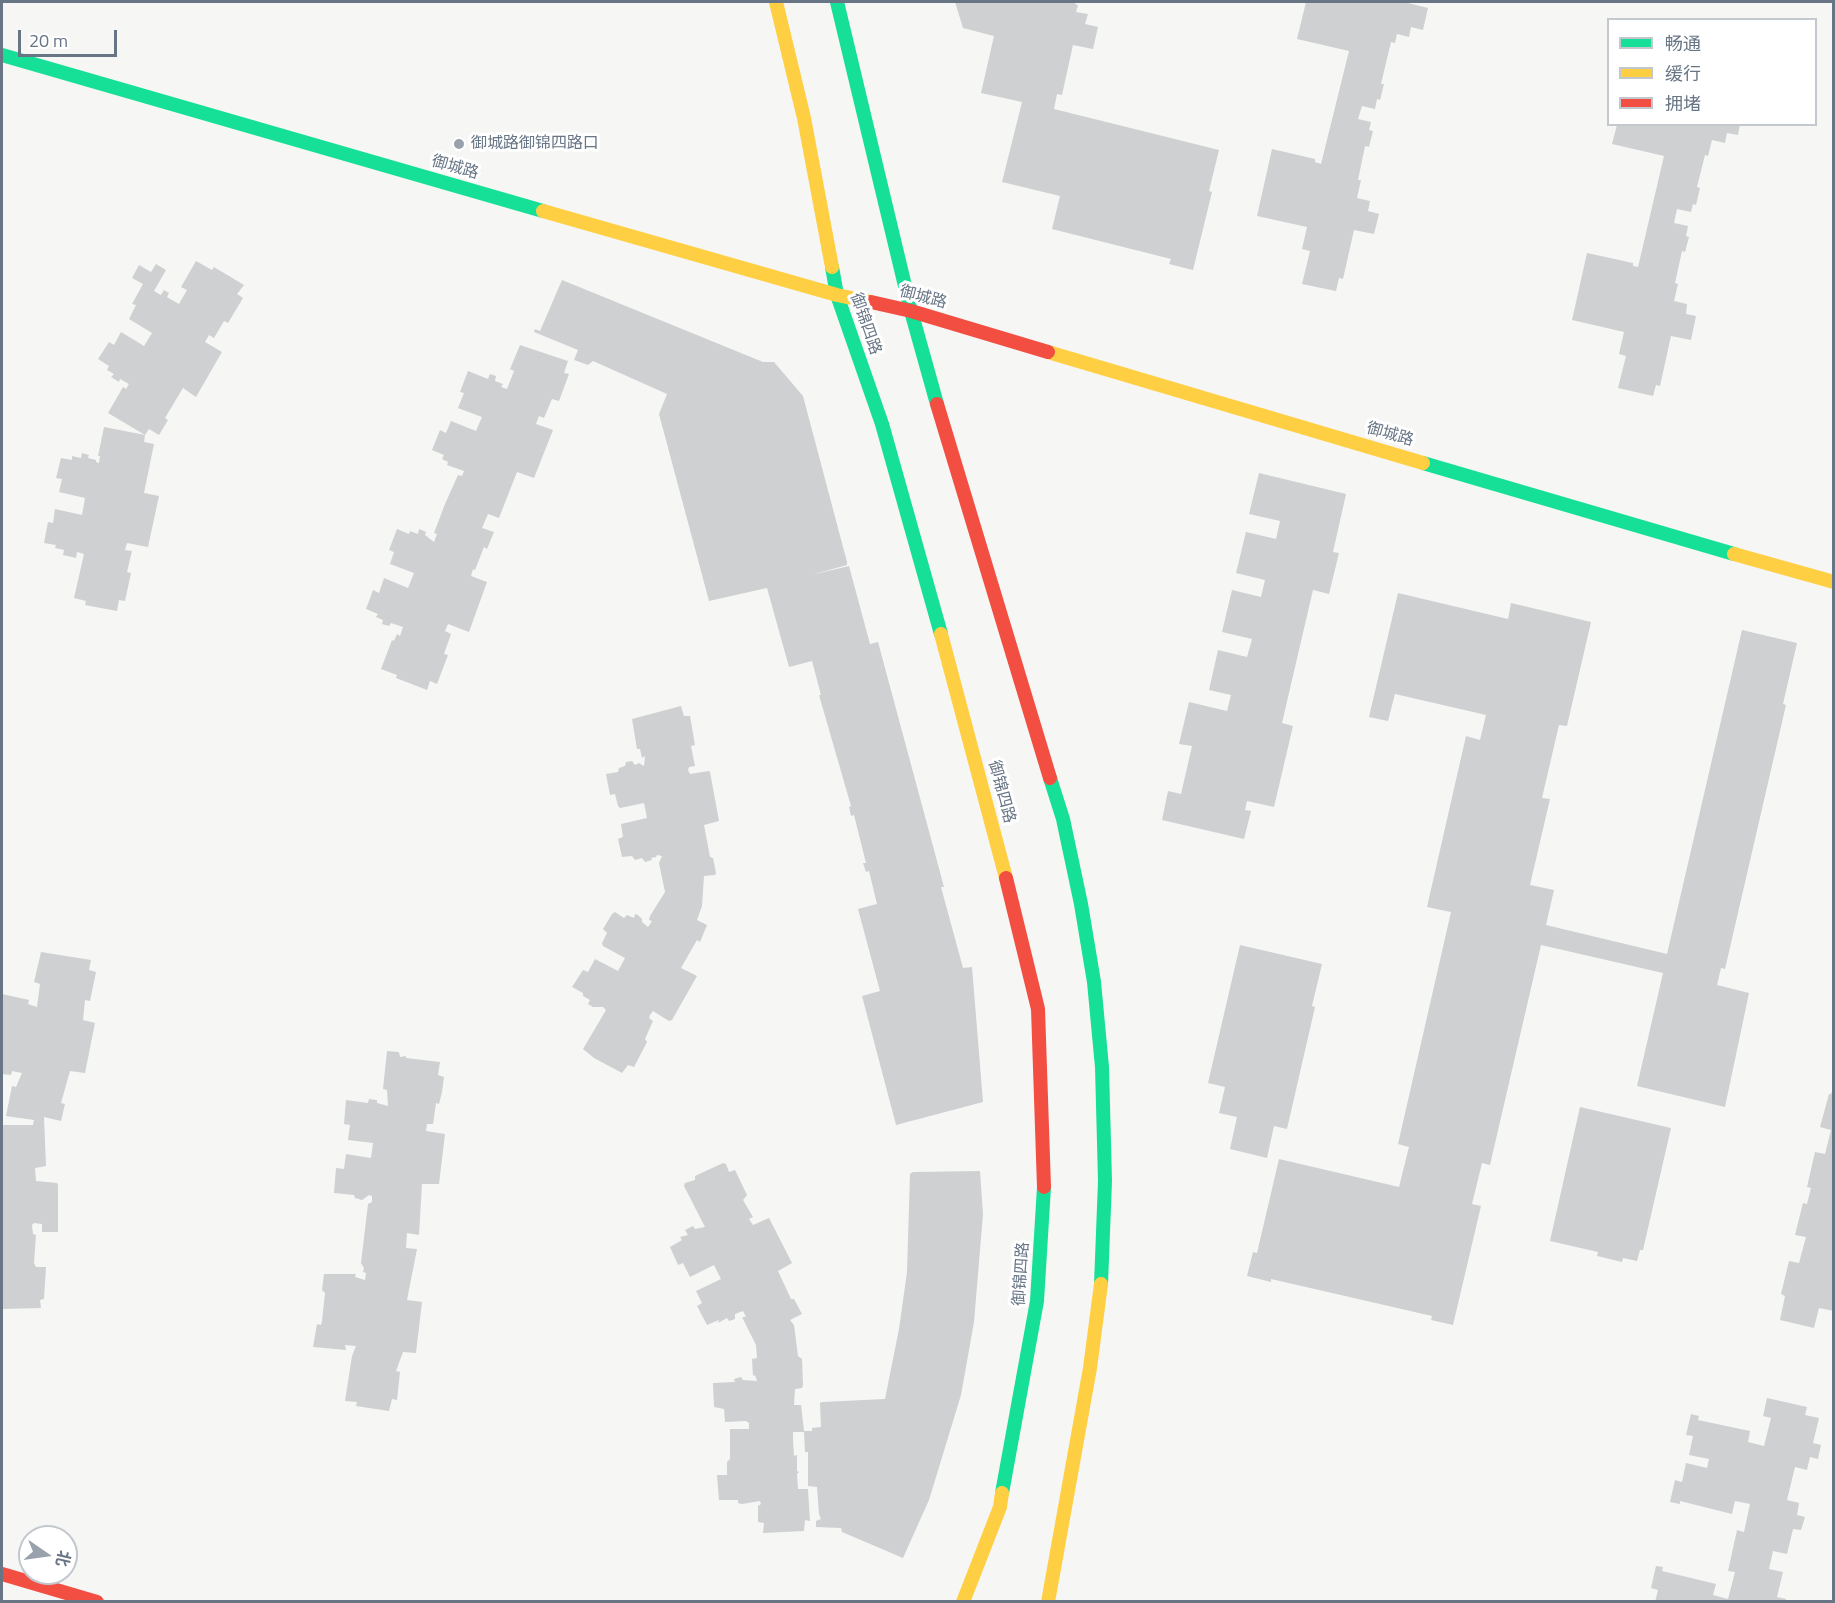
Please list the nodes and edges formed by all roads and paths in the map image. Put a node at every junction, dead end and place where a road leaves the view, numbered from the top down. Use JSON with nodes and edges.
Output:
{"nodes":[{"id":1,"x":776,"y":2,"type":"edge"},
{"id":2,"x":837,"y":2,"type":"edge"},
{"id":3,"x":2,"y":55,"type":"edge"},
{"id":4,"x":837,"y":295,"type":"junction"},
{"id":5,"x":911,"y":311,"type":"junction"},
{"id":6,"x":1833,"y":582,"type":"edge"},
{"id":7,"x":2,"y":1574,"type":"edge"},
{"id":8,"x":97,"y":1602,"type":"edge"},
{"id":9,"x":963,"y":1602,"type":"edge"},
{"id":10,"x":1048,"y":1602,"type":"edge"}],
"edges":[{"from":1,"to":4,"type":"street","name":"御锦四路"},
{"from":2,"to":5,"type":"street"},
{"from":3,"to":4,"type":"street","name":"御城路"},
{"from":4,"to":5,"type":"street","name":"御城路"},
{"from":4,"to":9,"type":"street","name":"御锦四路"},
{"from":5,"to":6,"type":"street","name":"御城路"},
{"from":5,"to":10,"type":"street"},
{"from":7,"to":8,"type":"street"}]}
